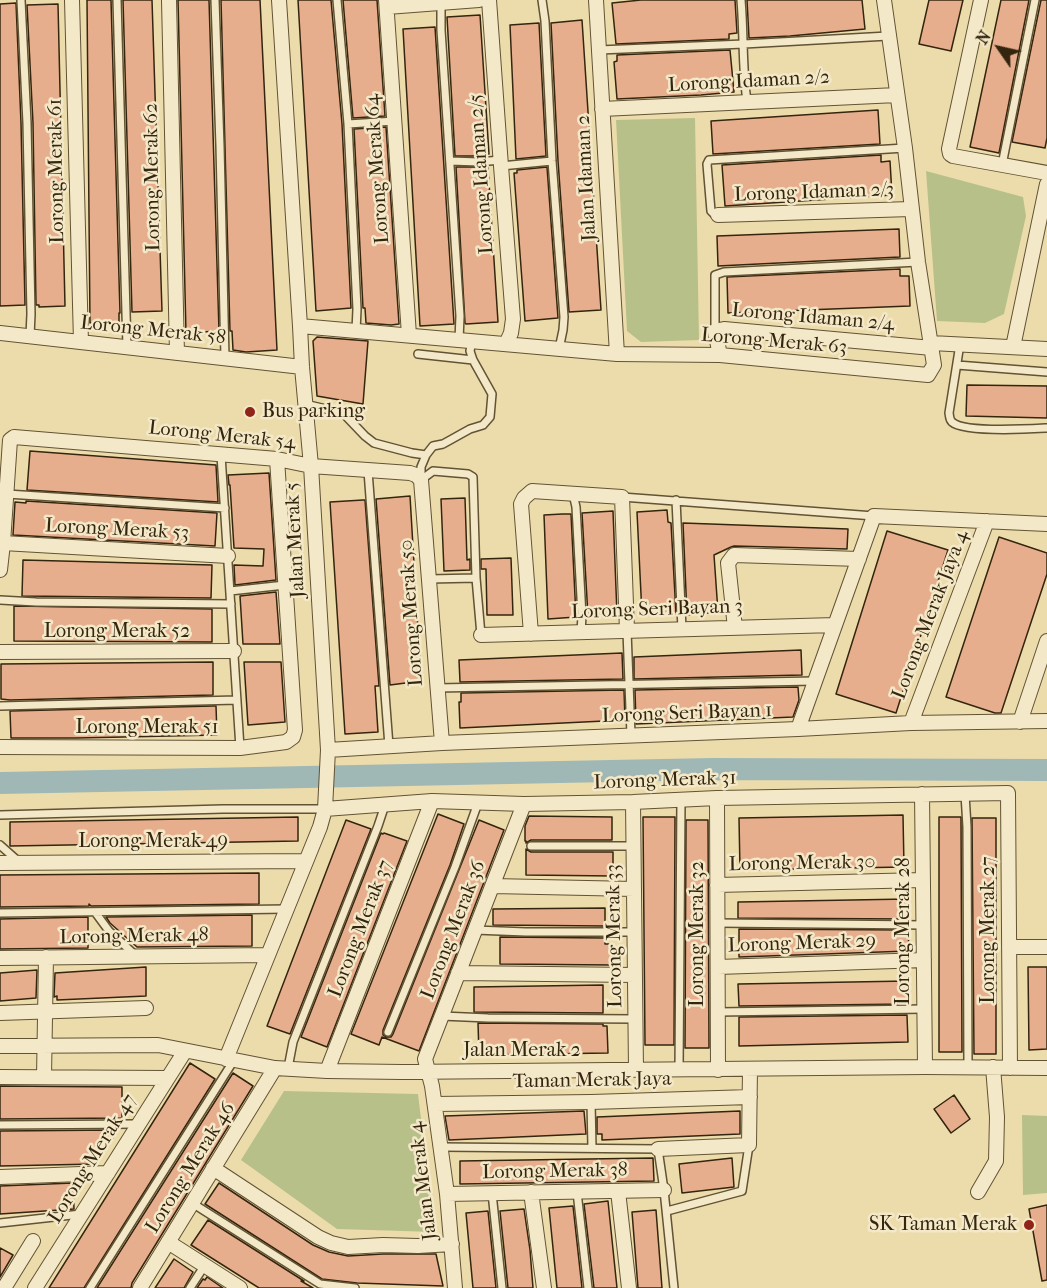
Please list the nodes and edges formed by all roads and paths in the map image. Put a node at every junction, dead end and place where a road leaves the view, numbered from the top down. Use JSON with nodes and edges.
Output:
{"nodes":[{"id":1,"x":21,"y":0,"type":"edge"},
{"id":2,"x":72,"y":0,"type":"edge"},
{"id":3,"x":117,"y":0,"type":"edge"},
{"id":4,"x":169,"y":0,"type":"edge"},
{"id":5,"x":214,"y":0,"type":"edge"},
{"id":6,"x":279,"y":0,"type":"edge"},
{"id":7,"x":338,"y":0,"type":"edge"},
{"id":8,"x":479,"y":0,"type":"edge"},
{"id":9,"x":489,"y":0,"type":"edge"},
{"id":10,"x":542,"y":0,"type":"edge"},
{"id":11,"x":596,"y":0,"type":"edge"},
{"id":12,"x":741,"y":0,"type":"edge"},
{"id":13,"x":884,"y":0,"type":"edge"},
{"id":14,"x":981,"y":0,"type":"edge"},
{"id":15,"x":1035,"y":0,"type":"edge"},
{"id":16,"x":441,"y":3,"type":"junction"},
{"id":17,"x":386,"y":4,"type":"edge"},
{"id":18,"x":888,"y":36,"type":"junction"},
{"id":19,"x":744,"y":44,"type":"junction"},
{"id":20,"x":599,"y":50,"type":"junction"},
{"id":21,"x":897,"y":95,"type":"junction"},
{"id":22,"x":747,"y":101,"type":"junction"},
{"id":23,"x":602,"y":109,"type":"junction"},
{"id":24,"x":394,"y":121,"type":"junction"},
{"id":25,"x":348,"y":124,"type":"junction"},
{"id":26,"x":906,"y":148,"type":"junction"},
{"id":27,"x":450,"y":161,"type":"junction"},
{"id":28,"x":552,"y":161,"type":"junction"},
{"id":29,"x":500,"y":163,"type":"junction"},
{"id":30,"x":1002,"y":165,"type":"junction"},
{"id":31,"x":1047,"y":173,"type":"edge"},
{"id":32,"x":1047,"y":184,"type":"edge"},
{"id":33,"x":911,"y":209,"type":"junction"},
{"id":34,"x":718,"y":215,"type":"joint"},
{"id":35,"x":918,"y":262,"type":"junction"},
{"id":36,"x":300,"y":326,"type":"junction"},
{"id":37,"x":356,"y":331,"type":"junction"},
{"id":38,"x":715,"y":331,"type":"junction"},
{"id":39,"x":0,"y":333,"type":"edge"},
{"id":40,"x":409,"y":335,"type":"junction"},
{"id":41,"x":30,"y":336,"type":"junction"},
{"id":42,"x":466,"y":340,"type":"junction"},
{"id":43,"x":81,"y":342,"type":"junction"},
{"id":44,"x":506,"y":344,"type":"junction"},
{"id":45,"x":960,"y":344,"type":"junction"},
{"id":46,"x":931,"y":345,"type":"junction"},
{"id":47,"x":127,"y":347,"type":"junction"},
{"id":48,"x":1013,"y":347,"type":"junction"},
{"id":49,"x":559,"y":349,"type":"junction"},
{"id":50,"x":1047,"y":349,"type":"edge"},
{"id":51,"x":177,"y":353,"type":"junction"},
{"id":52,"x":418,"y":354,"type":"dead end"},
{"id":53,"x":617,"y":354,"type":"junction"},
{"id":54,"x":720,"y":354,"type":"junction"},
{"id":55,"x":225,"y":358,"type":"junction"},
{"id":56,"x":473,"y":360,"type":"junction"},
{"id":57,"x":957,"y":365,"type":"junction"},
{"id":58,"x":302,"y":367,"type":"junction"},
{"id":59,"x":1047,"y":372,"type":"edge"},
{"id":60,"x":305,"y":404,"type":"junction"},
{"id":61,"x":1047,"y":428,"type":"edge"},
{"id":62,"x":221,"y":455,"type":"junction"},
{"id":63,"x":426,"y":455,"type":"junction"},
{"id":64,"x":277,"y":459,"type":"junction"},
{"id":65,"x":311,"y":466,"type":"junction"},
{"id":66,"x":368,"y":471,"type":"junction"},
{"id":67,"x":421,"y":480,"type":"junction"},
{"id":68,"x":573,"y":493,"type":"junction"},
{"id":69,"x":7,"y":494,"type":"junction"},
{"id":70,"x":622,"y":497,"type":"junction"},
{"id":71,"x":676,"y":500,"type":"junction"},
{"id":72,"x":225,"y":508,"type":"junction"},
{"id":73,"x":874,"y":516,"type":"junction"},
{"id":74,"x":987,"y":521,"type":"junction"},
{"id":75,"x":1047,"y":524,"type":"edge"},
{"id":76,"x":3,"y":543,"type":"junction"},
{"id":77,"x":228,"y":556,"type":"junction"},
{"id":78,"x":859,"y":559,"type":"junction"},
{"id":79,"x":0,"y":570,"type":"edge"},
{"id":80,"x":476,"y":578,"type":"junction"},
{"id":81,"x":429,"y":579,"type":"junction"},
{"id":82,"x":285,"y":585,"type":"junction"},
{"id":83,"x":230,"y":591,"type":"junction"},
{"id":84,"x":0,"y":600,"type":"edge"},
{"id":85,"x":231,"y":604,"type":"junction"},
{"id":86,"x":835,"y":625,"type":"junction"},
{"id":87,"x":735,"y":628,"type":"junction"},
{"id":88,"x":682,"y":629,"type":"junction"},
{"id":89,"x":627,"y":631,"type":"junction"},
{"id":90,"x":581,"y":632,"type":"junction"},
{"id":91,"x":531,"y":634,"type":"junction"},
{"id":92,"x":481,"y":635,"type":"joint"},
{"id":93,"x":1047,"y":640,"type":"edge"},
{"id":94,"x":234,"y":651,"type":"junction"},
{"id":95,"x":0,"y":652,"type":"edge"},
{"id":96,"x":815,"y":681,"type":"junction"},
{"id":97,"x":629,"y":685,"type":"junction"},
{"id":98,"x":437,"y":688,"type":"junction"},
{"id":99,"x":237,"y":700,"type":"junction"},
{"id":100,"x":0,"y":706,"type":"edge"},
{"id":101,"x":1047,"y":721,"type":"edge"},
{"id":102,"x":1020,"y":722,"type":"junction"},
{"id":103,"x":911,"y":723,"type":"junction"},
{"id":104,"x":798,"y":729,"type":"junction"},
{"id":105,"x":631,"y":735,"type":"junction"},
{"id":106,"x":442,"y":742,"type":"junction"},
{"id":107,"x":389,"y":746,"type":"junction"},
{"id":108,"x":0,"y":747,"type":"edge"},
{"id":109,"x":240,"y":748,"type":"junction"},
{"id":110,"x":327,"y":756,"type":"junction"},
{"id":111,"x":1008,"y":793,"type":"joint"},
{"id":112,"x":922,"y":794,"type":"junction"},
{"id":113,"x":965,"y":794,"type":"junction"},
{"id":114,"x":717,"y":798,"type":"junction"},
{"id":115,"x":681,"y":799,"type":"junction"},
{"id":116,"x":432,"y":801,"type":"junction"},
{"id":117,"x":633,"y":802,"type":"junction"},
{"id":118,"x":478,"y":803,"type":"junction"},
{"id":119,"x":524,"y":804,"type":"junction"},
{"id":120,"x":385,"y":805,"type":"junction"},
{"id":121,"x":325,"y":809,"type":"junction"},
{"id":122,"x":0,"y":815,"type":"edge"},
{"id":123,"x":0,"y":845,"type":"edge"},
{"id":124,"x":531,"y":846,"type":"dead end"},
{"id":125,"x":633,"y":846,"type":"junction"},
{"id":126,"x":306,"y":861,"type":"junction"},
{"id":127,"x":20,"y":862,"type":"junction"},
{"id":128,"x":0,"y":863,"type":"edge"},
{"id":129,"x":923,"y":880,"type":"junction"},
{"id":130,"x":717,"y":885,"type":"junction"},
{"id":131,"x":492,"y":886,"type":"junction"},
{"id":132,"x":634,"y":889,"type":"junction"},
{"id":133,"x":287,"y":909,"type":"junction"},
{"id":134,"x":95,"y":912,"type":"junction"},
{"id":135,"x":0,"y":913,"type":"edge"},
{"id":136,"x":717,"y":923,"type":"junction"},
{"id":137,"x":924,"y":925,"type":"junction"},
{"id":138,"x":475,"y":930,"type":"junction"},
{"id":139,"x":634,"y":932,"type":"junction"},
{"id":140,"x":1009,"y":947,"type":"junction"},
{"id":141,"x":1047,"y":947,"type":"edge"},
{"id":142,"x":268,"y":955,"type":"junction"},
{"id":143,"x":137,"y":956,"type":"junction"},
{"id":144,"x":46,"y":957,"type":"junction"},
{"id":145,"x":0,"y":958,"type":"edge"},
{"id":146,"x":924,"y":960,"type":"junction"},
{"id":147,"x":718,"y":967,"type":"junction"},
{"id":148,"x":458,"y":973,"type":"junction"},
{"id":149,"x":635,"y":975,"type":"junction"},
{"id":150,"x":146,"y":1008,"type":"dead end"},
{"id":151,"x":924,"y":1009,"type":"junction"},
{"id":152,"x":45,"y":1012,"type":"junction"},
{"id":153,"x":718,"y":1012,"type":"junction"},
{"id":154,"x":0,"y":1013,"type":"edge"},
{"id":155,"x":442,"y":1016,"type":"junction"},
{"id":156,"x":635,"y":1019,"type":"junction"},
{"id":157,"x":388,"y":1032,"type":"dead end"},
{"id":158,"x":0,"y":1046,"type":"edge"},
{"id":159,"x":45,"y":1046,"type":"junction"},
{"id":160,"x":184,"y":1051,"type":"junction"},
{"id":161,"x":230,"y":1059,"type":"junction"},
{"id":162,"x":925,"y":1067,"type":"junction"},
{"id":163,"x":968,"y":1067,"type":"junction"},
{"id":164,"x":993,"y":1067,"type":"junction"},
{"id":165,"x":281,"y":1068,"type":"junction"},
{"id":166,"x":1010,"y":1068,"type":"junction"},
{"id":167,"x":1047,"y":1068,"type":"edge"},
{"id":168,"x":750,"y":1069,"type":"junction"},
{"id":169,"x":636,"y":1070,"type":"junction"},
{"id":170,"x":679,"y":1070,"type":"junction"},
{"id":171,"x":718,"y":1070,"type":"junction"},
{"id":172,"x":327,"y":1071,"type":"junction"},
{"id":173,"x":427,"y":1071,"type":"junction"},
{"id":174,"x":0,"y":1077,"type":"edge"},
{"id":175,"x":44,"y":1077,"type":"junction"},
{"id":176,"x":167,"y":1078,"type":"junction"},
{"id":177,"x":750,"y":1097,"type":"junction"},
{"id":178,"x":591,"y":1102,"type":"junction"},
{"id":179,"x":435,"y":1104,"type":"junction"},
{"id":180,"x":138,"y":1124,"type":"junction"},
{"id":181,"x":0,"y":1125,"type":"edge"},
{"id":182,"x":749,"y":1145,"type":"junction"},
{"id":183,"x":441,"y":1147,"type":"junction"},
{"id":184,"x":592,"y":1148,"type":"junction"},
{"id":185,"x":658,"y":1149,"type":"junction"},
{"id":186,"x":213,"y":1168,"type":"junction"},
{"id":187,"x":108,"y":1173,"type":"junction"},
{"id":188,"x":0,"y":1177,"type":"edge"},
{"id":189,"x":664,"y":1190,"type":"junction"},
{"id":190,"x":618,"y":1191,"type":"junction"},
{"id":191,"x":978,"y":1191,"type":"dead end"},
{"id":192,"x":531,"y":1192,"type":"junction"},
{"id":193,"x":577,"y":1192,"type":"junction"},
{"id":194,"x":492,"y":1193,"type":"junction"},
{"id":195,"x":447,"y":1194,"type":"junction"},
{"id":196,"x":192,"y":1203,"type":"junction"},
{"id":197,"x":667,"y":1211,"type":"junction"},
{"id":198,"x":82,"y":1214,"type":"junction"},
{"id":199,"x":0,"y":1223,"type":"edge"},
{"id":200,"x":33,"y":1241,"type":"dead end"},
{"id":201,"x":168,"y":1242,"type":"junction"},
{"id":202,"x":452,"y":1244,"type":"junction"},
{"id":203,"x":205,"y":1266,"type":"junction"},
{"id":204,"x":4,"y":1288,"type":"edge"},
{"id":205,"x":35,"y":1288,"type":"edge"},
{"id":206,"x":90,"y":1288,"type":"edge"},
{"id":207,"x":140,"y":1288,"type":"edge"},
{"id":208,"x":190,"y":1288,"type":"edge"},
{"id":209,"x":240,"y":1288,"type":"edge"},
{"id":210,"x":355,"y":1288,"type":"edge"},
{"id":211,"x":455,"y":1288,"type":"edge"},
{"id":212,"x":502,"y":1288,"type":"edge"},
{"id":213,"x":544,"y":1288,"type":"edge"},
{"id":214,"x":588,"y":1288,"type":"edge"},
{"id":215,"x":629,"y":1288,"type":"edge"},
{"id":216,"x":674,"y":1288,"type":"edge"}],
"edges":[{"from":1,"to":41,"type":"lane"},
{"from":2,"to":43,"type":"street","name":"Lorong Merak 61"},
{"from":3,"to":47,"type":"lane"},
{"from":4,"to":51,"type":"street","name":"Lorong Merak 62"},
{"from":5,"to":55,"type":"lane"},
{"from":6,"to":36,"type":"street","name":"Jalan Merak 5"},
{"from":7,"to":25,"type":"lane"},
{"from":8,"to":16,"type":"street"},
{"from":9,"to":29,"type":"street","name":"Lorong Idaman 2/5"},
{"from":10,"to":28,"type":"lane"},
{"from":11,"to":20,"type":"street","name":"Jalan Idaman 2"},
{"from":12,"to":19,"type":"lane"},
{"from":13,"to":18,"type":"street"},
{"from":14,"to":30,"type":"street"},
{"from":15,"to":30,"type":"lane"},
{"from":16,"to":17,"type":"street"},
{"from":16,"to":27,"type":"lane"},
{"from":17,"to":24,"type":"street","name":"Lorong Merak 64"},
{"from":18,"to":19,"type":"lane"},
{"from":18,"to":21,"type":"street"},
{"from":19,"to":20,"type":"lane"},
{"from":19,"to":22,"type":"lane"},
{"from":20,"to":23,"type":"street","name":"Jalan Idaman 2"},
{"from":21,"to":22,"type":"street","name":"Lorong Idaman 2/2"},
{"from":21,"to":26,"type":"street"},
{"from":22,"to":23,"type":"street","name":"Lorong Idaman 2/2"},
{"from":23,"to":53,"type":"street","name":"Jalan Idaman 2"},
{"from":24,"to":25,"type":"lane"},
{"from":24,"to":40,"type":"street","name":"Lorong Merak 64"},
{"from":25,"to":37,"type":"lane"},
{"from":26,"to":33,"type":"street"},
{"from":26,"to":34,"type":"lane"},
{"from":27,"to":29,"type":"lane"},
{"from":27,"to":42,"type":"lane"},
{"from":28,"to":29,"type":"lane"},
{"from":28,"to":49,"type":"lane"},
{"from":29,"to":44,"type":"street","name":"Lorong Idaman 2/5"},
{"from":30,"to":31,"type":"street"},
{"from":32,"to":48,"type":"street"},
{"from":33,"to":34,"type":"street","name":"Lorong Idaman 2/3"},
{"from":33,"to":35,"type":"street"},
{"from":35,"to":38,"type":"lane"},
{"from":35,"to":46,"type":"street"},
{"from":36,"to":37,"type":"street","name":"Lorong Merak 63"},
{"from":36,"to":58,"type":"street","name":"Jalan Merak 5"},
{"from":37,"to":40,"type":"street","name":"Lorong Merak 63"},
{"from":38,"to":46,"type":"street","name":"Lorong Idaman 2/4"},
{"from":38,"to":54,"type":"street","name":"Lorong Idaman 2/4"},
{"from":39,"to":41,"type":"street","name":"Lorong Merak 58"},
{"from":40,"to":42,"type":"street","name":"Lorong Merak 63"},
{"from":41,"to":43,"type":"street","name":"Lorong Merak 58"},
{"from":42,"to":44,"type":"street","name":"Lorong Merak 63"},
{"from":42,"to":56,"type":"lane"},
{"from":43,"to":47,"type":"street","name":"Lorong Merak 58"},
{"from":44,"to":49,"type":"street","name":"Lorong Merak 63"},
{"from":45,"to":46,"type":"street","name":"Lorong Idaman 2/4"},
{"from":45,"to":48,"type":"street","name":"Lorong Idaman 2/4"},
{"from":45,"to":57,"type":"lane"},
{"from":46,"to":54,"type":"street","name":"Lorong Merak 63"},
{"from":47,"to":51,"type":"street","name":"Lorong Merak 58"},
{"from":48,"to":50,"type":"street","name":"Lorong Idaman 2/4"},
{"from":49,"to":53,"type":"street","name":"Lorong Merak 63"},
{"from":51,"to":55,"type":"street","name":"Lorong Merak 58"},
{"from":52,"to":56,"type":"lane"},
{"from":53,"to":54,"type":"street","name":"Lorong Merak 63"},
{"from":55,"to":58,"type":"street","name":"Lorong Merak 58"},
{"from":56,"to":63,"type":"lane"},
{"from":57,"to":59,"type":"lane"},
{"from":57,"to":61,"type":"lane"},
{"from":58,"to":60,"type":"street","name":"Jalan Merak 5"},
{"from":60,"to":63,"type":"lane"},
{"from":60,"to":65,"type":"street","name":"Jalan Merak 5"},
{"from":62,"to":64,"type":"street","name":"Lorong Merak 54"},
{"from":62,"to":69,"type":"street","name":"Lorong Merak 54"},
{"from":62,"to":72,"type":"lane"},
{"from":63,"to":67,"type":"lane"},
{"from":64,"to":65,"type":"street","name":"Lorong Merak 54"},
{"from":64,"to":82,"type":"street"},
{"from":65,"to":66,"type":"street","name":"Lorong Merak 54"},
{"from":65,"to":110,"type":"street","name":"Jalan Merak 5"},
{"from":66,"to":67,"type":"street","name":"Lorong Merak 54"},
{"from":66,"to":107,"type":"lane"},
{"from":67,"to":80,"type":"lane"},
{"from":67,"to":81,"type":"street","name":"Lorong Merak 50"},
{"from":68,"to":70,"type":"street"},
{"from":68,"to":90,"type":"lane"},
{"from":68,"to":91,"type":"street"},
{"from":69,"to":72,"type":"lane"},
{"from":69,"to":76,"type":"street"},
{"from":70,"to":71,"type":"lane"},
{"from":70,"to":89,"type":"street"},
{"from":71,"to":73,"type":"lane"},
{"from":71,"to":88,"type":"lane"},
{"from":72,"to":77,"type":"lane"},
{"from":73,"to":74,"type":"street"},
{"from":73,"to":78,"type":"street"},
{"from":74,"to":75,"type":"street"},
{"from":74,"to":103,"type":"street","name":"Lorong Merak Jaya 4"},
{"from":76,"to":77,"type":"street","name":"Lorong Merak 53"},
{"from":76,"to":79,"type":"street"},
{"from":77,"to":83,"type":"lane"},
{"from":78,"to":86,"type":"street"},
{"from":78,"to":87,"type":"street"},
{"from":80,"to":81,"type":"lane"},
{"from":80,"to":92,"type":"lane"},
{"from":81,"to":98,"type":"street","name":"Lorong Merak 50"},
{"from":82,"to":83,"type":"lane"},
{"from":82,"to":109,"type":"street","name":"Lorong Merak 51"},
{"from":83,"to":85,"type":"lane"},
{"from":84,"to":85,"type":"lane"},
{"from":85,"to":94,"type":"lane"},
{"from":86,"to":87,"type":"street","name":"Lorong Seri Bayan 3"},
{"from":86,"to":96,"type":"street"},
{"from":87,"to":88,"type":"street","name":"Lorong Seri Bayan 3"},
{"from":88,"to":89,"type":"street","name":"Lorong Seri Bayan 3"},
{"from":89,"to":90,"type":"street","name":"Lorong Seri Bayan 3"},
{"from":89,"to":97,"type":"lane"},
{"from":90,"to":91,"type":"street","name":"Lorong Seri Bayan 3"},
{"from":91,"to":92,"type":"street","name":"Lorong Seri Bayan 3"},
{"from":93,"to":102,"type":"street"},
{"from":94,"to":95,"type":"street","name":"Lorong Merak 52"},
{"from":94,"to":99,"type":"lane"},
{"from":96,"to":97,"type":"lane"},
{"from":96,"to":104,"type":"street"},
{"from":97,"to":98,"type":"lane"},
{"from":97,"to":105,"type":"lane"},
{"from":98,"to":106,"type":"street","name":"Lorong Merak 50"},
{"from":99,"to":100,"type":"lane"},
{"from":99,"to":109,"type":"lane"},
{"from":101,"to":102,"type":"street","name":"Lorong Seri Bayan 1"},
{"from":102,"to":103,"type":"street","name":"Lorong Seri Bayan 1"},
{"from":103,"to":104,"type":"street","name":"Lorong Seri Bayan 1"},
{"from":104,"to":105,"type":"street","name":"Lorong Seri Bayan 1"},
{"from":105,"to":106,"type":"street","name":"Lorong Seri Bayan 1"},
{"from":106,"to":107,"type":"street","name":"Lorong Seri Bayan 1"},
{"from":107,"to":110,"type":"street","name":"Lorong Seri Bayan 1"},
{"from":108,"to":109,"type":"street","name":"Lorong Merak 51"},
{"from":110,"to":121,"type":"street","name":"Jalan Merak 5"},
{"from":111,"to":113,"type":"street","name":"Lorong Merak 31"},
{"from":111,"to":140,"type":"street","name":"Lorong Merak 27"},
{"from":112,"to":113,"type":"street","name":"Lorong Merak 31"},
{"from":112,"to":114,"type":"street","name":"Lorong Merak 31"},
{"from":112,"to":129,"type":"street","name":"Lorong Merak 28"},
{"from":113,"to":163,"type":"lane"},
{"from":114,"to":115,"type":"street","name":"Lorong Merak 31"},
{"from":114,"to":130,"type":"street","name":"Lorong Merak 32"},
{"from":115,"to":117,"type":"street","name":"Lorong Merak 31"},
{"from":115,"to":170,"type":"lane"},
{"from":116,"to":118,"type":"street","name":"Lorong Merak 31"},
{"from":116,"to":120,"type":"street","name":"Lorong Merak 31"},
{"from":116,"to":172,"type":"street","name":"Lorong Merak 37"},
{"from":117,"to":119,"type":"street","name":"Lorong Merak 31"},
{"from":117,"to":125,"type":"street","name":"Lorong Merak 33"},
{"from":118,"to":119,"type":"street","name":"Lorong Merak 31"},
{"from":118,"to":157,"type":"lane"},
{"from":119,"to":131,"type":"street","name":"Lorong Merak 36"},
{"from":120,"to":121,"type":"street","name":"Lorong Merak 31"},
{"from":120,"to":165,"type":"lane"},
{"from":121,"to":122,"type":"lane"},
{"from":121,"to":126,"type":"street","name":"Jalan Merak 5"},
{"from":123,"to":127,"type":"lane"},
{"from":124,"to":125,"type":"lane"},
{"from":125,"to":132,"type":"street","name":"Lorong Merak 33"},
{"from":126,"to":127,"type":"street","name":"Lorong Merak 49"},
{"from":126,"to":133,"type":"street","name":"Jalan Merak 5"},
{"from":127,"to":128,"type":"street","name":"Lorong Merak 49"},
{"from":129,"to":130,"type":"street","name":"Lorong Merak 30"},
{"from":129,"to":137,"type":"street","name":"Lorong Merak 28"},
{"from":130,"to":136,"type":"street","name":"Lorong Merak 32"},
{"from":131,"to":132,"type":"street"},
{"from":131,"to":138,"type":"street","name":"Lorong Merak 36"},
{"from":132,"to":139,"type":"street","name":"Lorong Merak 33"},
{"from":133,"to":134,"type":"lane"},
{"from":133,"to":142,"type":"street","name":"Jalan Merak 5"},
{"from":134,"to":135,"type":"lane"},
{"from":134,"to":143,"type":"lane"},
{"from":136,"to":137,"type":"lane"},
{"from":136,"to":147,"type":"street","name":"Lorong Merak 32"},
{"from":137,"to":146,"type":"street","name":"Lorong Merak 28"},
{"from":138,"to":139,"type":"lane"},
{"from":138,"to":148,"type":"street","name":"Lorong Merak 36"},
{"from":139,"to":149,"type":"street","name":"Lorong Merak 33"},
{"from":140,"to":141,"type":"street"},
{"from":140,"to":166,"type":"street","name":"Lorong Merak 27"},
{"from":142,"to":143,"type":"street","name":"Lorong Merak 48"},
{"from":142,"to":161,"type":"street","name":"Jalan Merak 5"},
{"from":143,"to":144,"type":"street","name":"Lorong Merak 48"},
{"from":144,"to":145,"type":"street","name":"Lorong Merak 48"},
{"from":144,"to":152,"type":"street"},
{"from":146,"to":147,"type":"street","name":"Lorong Merak 29"},
{"from":146,"to":151,"type":"street","name":"Lorong Merak 28"},
{"from":147,"to":153,"type":"street","name":"Lorong Merak 32"},
{"from":148,"to":149,"type":"street"},
{"from":148,"to":155,"type":"street","name":"Lorong Merak 36"},
{"from":149,"to":156,"type":"street","name":"Lorong Merak 33"},
{"from":150,"to":152,"type":"street"},
{"from":151,"to":153,"type":"lane"},
{"from":151,"to":162,"type":"street","name":"Lorong Merak 28"},
{"from":152,"to":154,"type":"street"},
{"from":152,"to":159,"type":"street"},
{"from":153,"to":171,"type":"street","name":"Lorong Merak 32"},
{"from":155,"to":156,"type":"lane"},
{"from":155,"to":173,"type":"street","name":"Lorong Merak 36"},
{"from":156,"to":169,"type":"street","name":"Lorong Merak 33"},
{"from":158,"to":159,"type":"street","name":"Jalan Merak 2"},
{"from":159,"to":160,"type":"street","name":"Jalan Merak 2"},
{"from":159,"to":175,"type":"street"},
{"from":160,"to":161,"type":"street","name":"Jalan Merak 2"},
{"from":160,"to":176,"type":"street","name":"Lorong Merak 47"},
{"from":161,"to":165,"type":"street","name":"Jalan Merak 2"},
{"from":161,"to":206,"type":"lane"},
{"from":162,"to":163,"type":"street","name":"Jalan Merak 2"},
{"from":162,"to":168,"type":"street","name":"Jalan Merak 2"},
{"from":163,"to":164,"type":"street","name":"Jalan Merak 2"},
{"from":164,"to":166,"type":"street","name":"Jalan Merak 2"},
{"from":164,"to":191,"type":"street"},
{"from":165,"to":172,"type":"street","name":"Jalan Merak 2"},
{"from":165,"to":186,"type":"street","name":"Lorong Merak 46"},
{"from":166,"to":167,"type":"street","name":"Jalan Merak 2"},
{"from":168,"to":171,"type":"street","name":"Jalan Merak 2"},
{"from":168,"to":177,"type":"street"},
{"from":169,"to":170,"type":"street","name":"Jalan Merak 2"},
{"from":169,"to":173,"type":"street","name":"Jalan Merak 2"},
{"from":170,"to":171,"type":"street","name":"Jalan Merak 2"},
{"from":172,"to":173,"type":"street","name":"Jalan Merak 2"},
{"from":173,"to":179,"type":"street","name":"Jalan Merak 4"},
{"from":174,"to":175,"type":"street"},
{"from":175,"to":176,"type":"street"},
{"from":176,"to":180,"type":"street","name":"Lorong Merak 47"},
{"from":177,"to":178,"type":"street","name":"Taman Merak Jaya"},
{"from":177,"to":182,"type":"street"},
{"from":178,"to":179,"type":"street","name":"Taman Merak Jaya"},
{"from":178,"to":184,"type":"lane"},
{"from":179,"to":183,"type":"street","name":"Jalan Merak 4"},
{"from":180,"to":181,"type":"lane"},
{"from":180,"to":187,"type":"street","name":"Lorong Merak 47"},
{"from":182,"to":185,"type":"street"},
{"from":182,"to":197,"type":"lane"},
{"from":183,"to":184,"type":"lane"},
{"from":183,"to":195,"type":"street","name":"Jalan Merak 4"},
{"from":184,"to":185,"type":"lane"},
{"from":185,"to":189,"type":"lane"},
{"from":186,"to":196,"type":"street","name":"Lorong Merak 46"},
{"from":186,"to":202,"type":"street"},
{"from":187,"to":188,"type":"street"},
{"from":187,"to":198,"type":"street","name":"Lorong Merak 47"},
{"from":189,"to":190,"type":"street","name":"Lorong Merak 38"},
{"from":189,"to":197,"type":"lane"},
{"from":190,"to":193,"type":"street","name":"Lorong Merak 38"},
{"from":190,"to":215,"type":"street"},
{"from":192,"to":193,"type":"street","name":"Lorong Merak 38"},
{"from":192,"to":194,"type":"street","name":"Lorong Merak 38"},
{"from":192,"to":213,"type":"street"},
{"from":193,"to":214,"type":"lane"},
{"from":194,"to":195,"type":"street","name":"Lorong Merak 38"},
{"from":194,"to":212,"type":"lane"},
{"from":195,"to":202,"type":"street","name":"Jalan Merak 4"},
{"from":196,"to":201,"type":"street","name":"Lorong Merak 46"},
{"from":196,"to":210,"type":"lane"},
{"from":197,"to":216,"type":"lane"},
{"from":198,"to":199,"type":"lane"},
{"from":198,"to":205,"type":"street","name":"Lorong Merak 47"},
{"from":200,"to":204,"type":"street"},
{"from":201,"to":203,"type":"street"},
{"from":201,"to":207,"type":"street","name":"Lorong Merak 46"},
{"from":202,"to":211,"type":"street","name":"Jalan Merak 4"},
{"from":203,"to":208,"type":"lane"},
{"from":203,"to":209,"type":"street"}]}
